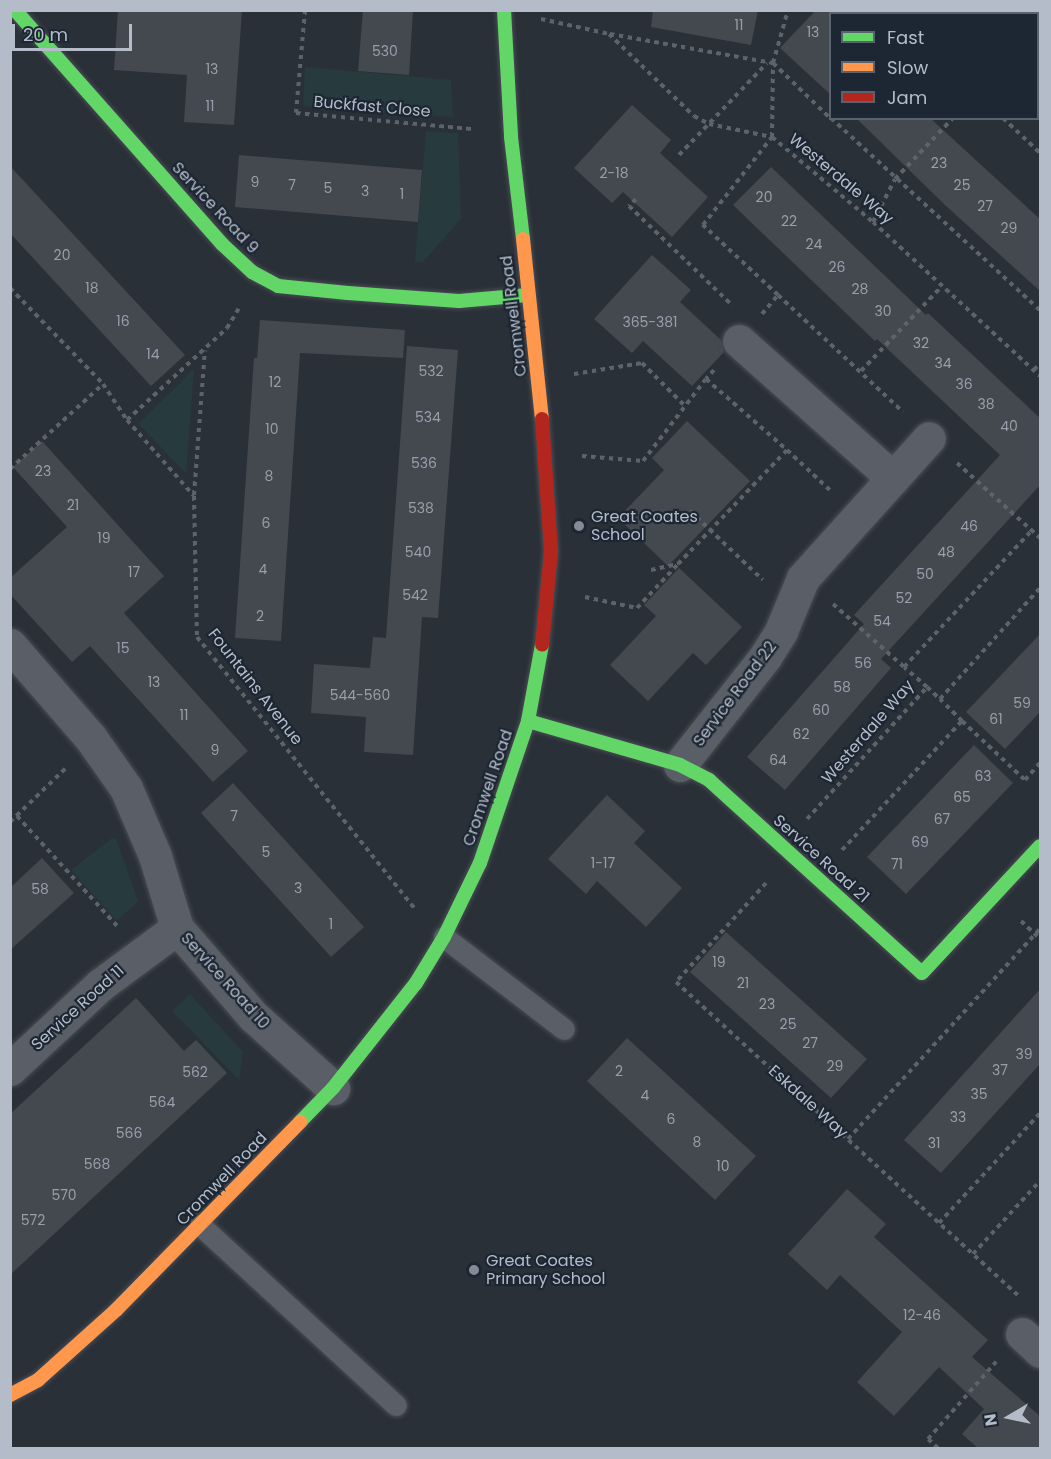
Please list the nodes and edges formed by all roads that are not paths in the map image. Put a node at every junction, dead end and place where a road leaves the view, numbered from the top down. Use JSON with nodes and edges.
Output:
{"nodes":[{"id":1,"x":15,"y":10,"type":"edge"},
{"id":2,"x":504,"y":15,"type":"edge"},
{"id":3,"x":528,"y":294,"type":"junction"},
{"id":4,"x":739,"y":341,"type":"dead end"},
{"id":5,"x":929,"y":438,"type":"dead end"},
{"id":6,"x":893,"y":478,"type":"junction"},
{"id":7,"x":10,"y":645,"type":"edge"},
{"id":8,"x":528,"y":721,"type":"junction"},
{"id":9,"x":680,"y":765,"type":"junction"},
{"id":10,"x":1041,"y":846,"type":"edge"},
{"id":11,"x":177,"y":928,"type":"junction"},
{"id":12,"x":444,"y":936,"type":"junction"},
{"id":13,"x":564,"y":1029,"type":"dead end"},
{"id":14,"x":10,"y":1069,"type":"edge"},
{"id":15,"x":333,"y":1088,"type":"junction"},
{"id":16,"x":200,"y":1226,"type":"junction"},
{"id":17,"x":10,"y":1395,"type":"edge"},
{"id":18,"x":396,"y":1405,"type":"dead end"}],
"edges":[{"from":1,"to":3,"type":"street","name":"Service Road 9"},
{"from":2,"to":3,"type":"street","name":"Cromwell Road"},
{"from":3,"to":8,"type":"street","name":"Cromwell Road"},
{"from":4,"to":6,"type":"street"},
{"from":5,"to":6,"type":"street","name":"Service Road 22"},
{"from":6,"to":9,"type":"street","name":"Service Road 22"},
{"from":7,"to":11,"type":"street","name":"Service Road 10"},
{"from":8,"to":9,"type":"street","name":"Service Road 21"},
{"from":8,"to":12,"type":"street","name":"Cromwell Road"},
{"from":9,"to":10,"type":"street","name":"Service Road 21"},
{"from":11,"to":14,"type":"street","name":"Service Road 11"},
{"from":11,"to":15,"type":"street","name":"Service Road 10"},
{"from":12,"to":13,"type":"lane"},
{"from":12,"to":15,"type":"street","name":"Cromwell Road"},
{"from":15,"to":16,"type":"street","name":"Cromwell Road"},
{"from":16,"to":17,"type":"street","name":"Cromwell Road"},
{"from":16,"to":18,"type":"lane"}]}
